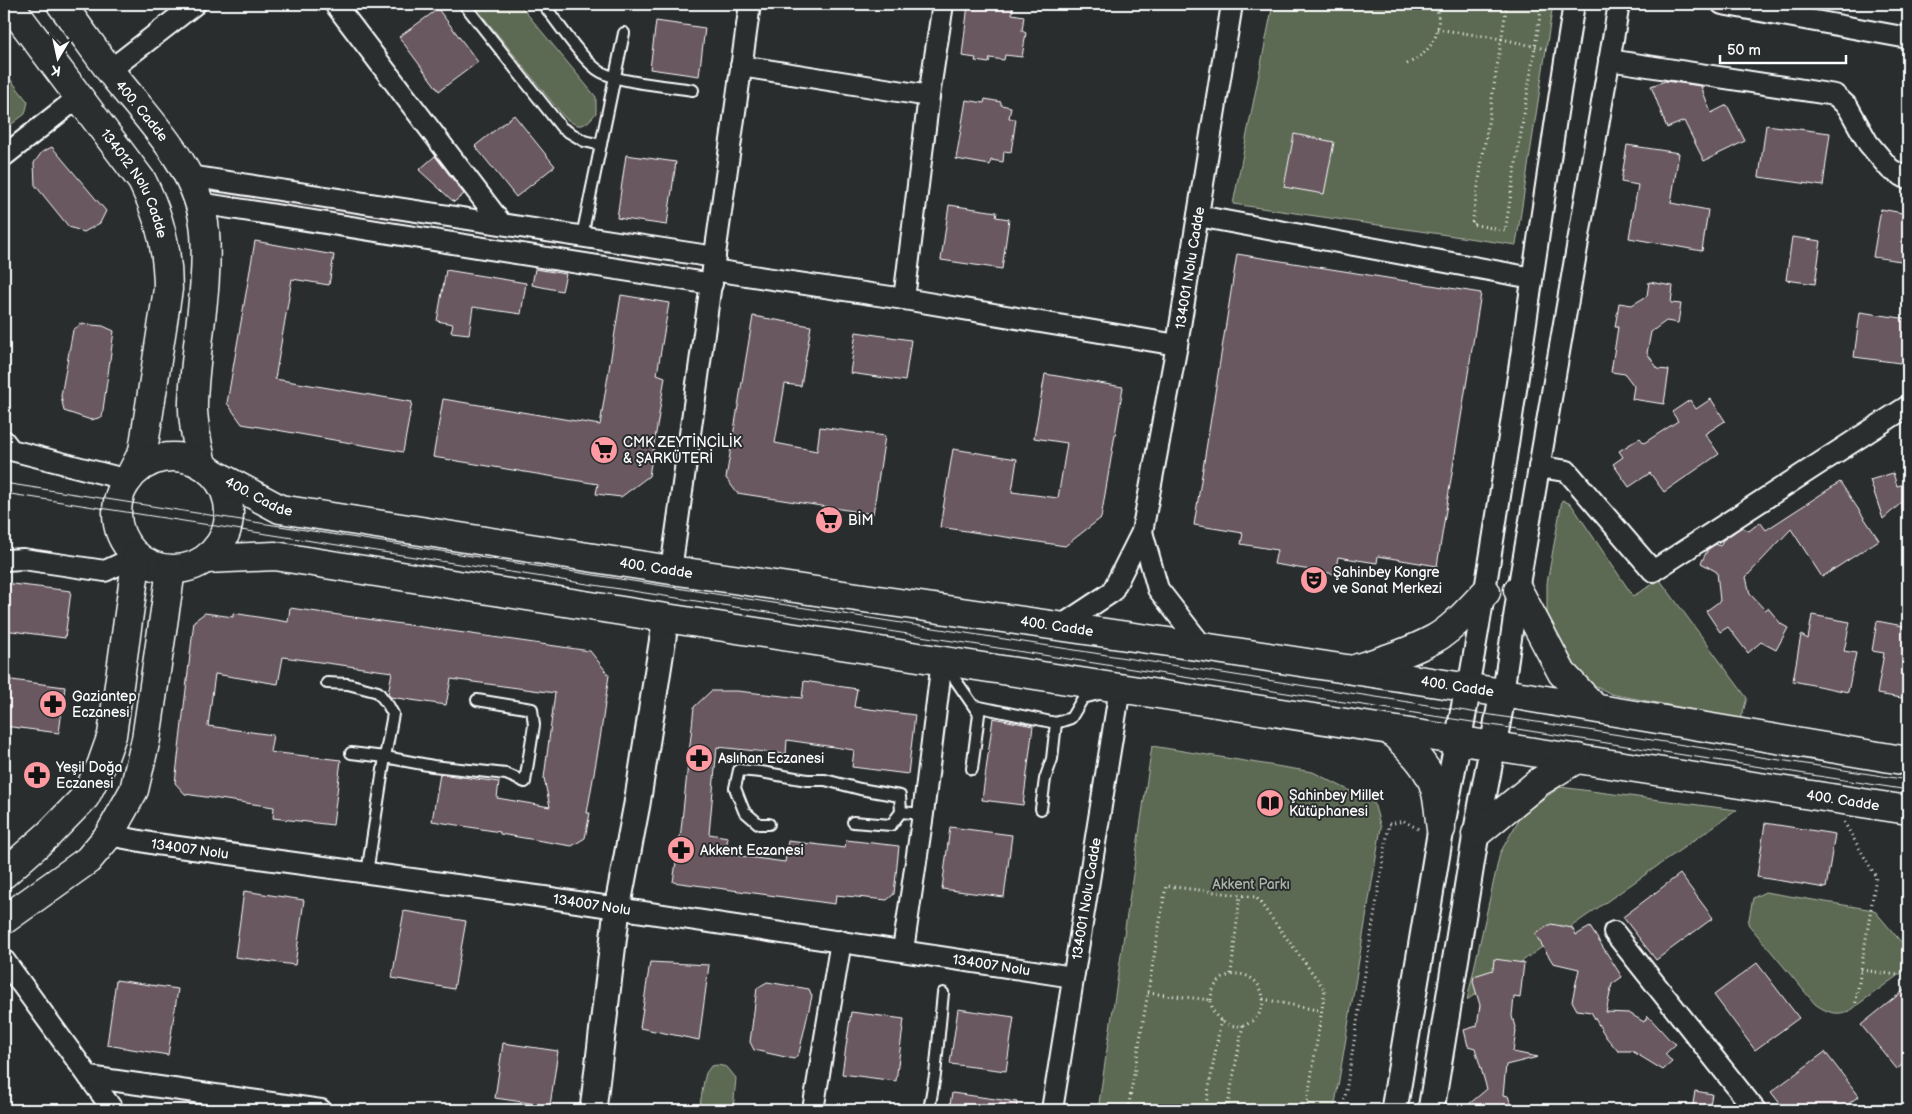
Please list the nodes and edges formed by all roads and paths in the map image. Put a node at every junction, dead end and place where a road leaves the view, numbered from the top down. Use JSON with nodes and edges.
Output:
{"nodes":[{"id":1,"x":10,"y":4,"type":"edge"},
{"id":2,"x":61,"y":4,"type":"edge"},
{"id":3,"x":195,"y":4,"type":"edge"},
{"id":4,"x":335,"y":4,"type":"edge"},
{"id":5,"x":464,"y":4,"type":"edge"},
{"id":6,"x":543,"y":4,"type":"edge"},
{"id":7,"x":750,"y":4,"type":"edge"},
{"id":8,"x":943,"y":4,"type":"edge"},
{"id":9,"x":1232,"y":4,"type":"edge"},
{"id":10,"x":1436,"y":4,"type":"edge"},
{"id":11,"x":1507,"y":4,"type":"edge"},
{"id":12,"x":1542,"y":4,"type":"edge"},
{"id":13,"x":1574,"y":4,"type":"edge"},
{"id":14,"x":1618,"y":4,"type":"edge"},
{"id":15,"x":1722,"y":4,"type":"edge"},
{"id":16,"x":1437,"y":29,"type":"junction"},
{"id":17,"x":624,"y":33,"type":"dead end"},
{"id":18,"x":1908,"y":38,"type":"edge"},
{"id":19,"x":1502,"y":39,"type":"junction"},
{"id":20,"x":1535,"y":47,"type":"junction"},
{"id":21,"x":1566,"y":51,"type":"junction"},
{"id":22,"x":1609,"y":60,"type":"junction"},
{"id":23,"x":1407,"y":64,"type":"dead end"},
{"id":24,"x":741,"y":66,"type":"junction"},
{"id":25,"x":110,"y":70,"type":"junction"},
{"id":26,"x":614,"y":77,"type":"junction"},
{"id":27,"x":693,"y":90,"type":"dead end"},
{"id":28,"x":80,"y":96,"type":"junction"},
{"id":29,"x":930,"y":96,"type":"junction"},
{"id":30,"x":601,"y":145,"type":"junction"},
{"id":31,"x":4,"y":156,"type":"edge"},
{"id":32,"x":189,"y":176,"type":"junction"},
{"id":33,"x":1908,"y":179,"type":"edge"},
{"id":34,"x":199,"y":203,"type":"junction"},
{"id":35,"x":1198,"y":216,"type":"junction"},
{"id":36,"x":501,"y":223,"type":"junction"},
{"id":37,"x":582,"y":236,"type":"junction"},
{"id":38,"x":713,"y":270,"type":"junction"},
{"id":39,"x":1532,"y":278,"type":"junction"},
{"id":40,"x":904,"y":299,"type":"junction"},
{"id":41,"x":1177,"y":345,"type":"junction"},
{"id":42,"x":1908,"y":406,"type":"edge"},
{"id":43,"x":4,"y":441,"type":"edge"},
{"id":44,"x":1539,"y":467,"type":"junction"},
{"id":45,"x":207,"y":469,"type":"junction"},
{"id":46,"x":128,"y":480,"type":"junction"},
{"id":47,"x":1142,"y":532,"type":"junction"},
{"id":48,"x":137,"y":556,"type":"junction"},
{"id":49,"x":206,"y":559,"type":"junction"},
{"id":50,"x":4,"y":560,"type":"edge"},
{"id":51,"x":171,"y":570,"type":"junction"},
{"id":52,"x":672,"y":570,"type":"junction"},
{"id":53,"x":1518,"y":590,"type":"junction"},
{"id":54,"x":1486,"y":592,"type":"junction"},
{"id":55,"x":666,"y":618,"type":"junction"},
{"id":56,"x":1059,"y":627,"type":"junction"},
{"id":57,"x":1203,"y":647,"type":"junction"},
{"id":58,"x":942,"y":661,"type":"junction"},
{"id":59,"x":1352,"y":670,"type":"junction"},
{"id":60,"x":327,"y":683,"type":"dead end"},
{"id":61,"x":1120,"y":688,"type":"junction"},
{"id":62,"x":1468,"y":688,"type":"junction"},
{"id":63,"x":1502,"y":693,"type":"junction"},
{"id":64,"x":477,"y":700,"type":"dead end"},
{"id":65,"x":975,"y":706,"type":"junction"},
{"id":66,"x":1594,"y":707,"type":"junction"},
{"id":67,"x":1056,"y":723,"type":"junction"},
{"id":68,"x":1390,"y":730,"type":"junction"},
{"id":69,"x":1458,"y":740,"type":"junction"},
{"id":70,"x":1493,"y":745,"type":"junction"},
{"id":71,"x":351,"y":753,"type":"dead end"},
{"id":72,"x":385,"y":757,"type":"junction"},
{"id":73,"x":1578,"y":758,"type":"junction"},
{"id":74,"x":1908,"y":761,"type":"edge"},
{"id":75,"x":972,"y":769,"type":"dead end"},
{"id":76,"x":1846,"y":799,"type":"junction"},
{"id":77,"x":1041,"y":809,"type":"dead end"},
{"id":78,"x":1908,"y":810,"type":"edge"},
{"id":79,"x":901,"y":812,"type":"junction"},
{"id":80,"x":923,"y":814,"type":"junction"},
{"id":81,"x":853,"y":822,"type":"dead end"},
{"id":82,"x":769,"y":824,"type":"dead end"},
{"id":83,"x":1433,"y":831,"type":"junction"},
{"id":84,"x":1476,"y":834,"type":"junction"},
{"id":85,"x":109,"y":835,"type":"junction"},
{"id":86,"x":368,"y":873,"type":"junction"},
{"id":87,"x":4,"y":874,"type":"edge"},
{"id":88,"x":1240,"y":895,"type":"junction"},
{"id":89,"x":617,"y":909,"type":"junction"},
{"id":90,"x":4,"y":920,"type":"edge"},
{"id":91,"x":1614,"y":932,"type":"dead end"},
{"id":92,"x":840,"y":941,"type":"junction"},
{"id":93,"x":903,"y":950,"type":"junction"},
{"id":94,"x":4,"y":960,"type":"edge"},
{"id":95,"x":1861,"y":970,"type":"junction"},
{"id":96,"x":1231,"y":974,"type":"junction"},
{"id":97,"x":1898,"y":975,"type":"dead end"},
{"id":98,"x":1073,"y":977,"type":"junction"},
{"id":99,"x":943,"y":993,"type":"dead end"},
{"id":100,"x":1148,"y":993,"type":"junction"},
{"id":101,"x":1211,"y":1000,"type":"junction"},
{"id":102,"x":1263,"y":1000,"type":"junction"},
{"id":103,"x":1855,"y":1007,"type":"dead end"},
{"id":104,"x":1322,"y":1011,"type":"junction"},
{"id":105,"x":1221,"y":1020,"type":"junction"},
{"id":106,"x":1243,"y":1025,"type":"junction"},
{"id":107,"x":89,"y":1077,"type":"junction"},
{"id":108,"x":113,"y":1110,"type":"edge"},
{"id":109,"x":322,"y":1110,"type":"edge"},
{"id":110,"x":593,"y":1110,"type":"edge"},
{"id":111,"x":813,"y":1110,"type":"edge"},
{"id":112,"x":929,"y":1110,"type":"edge"},
{"id":113,"x":1052,"y":1110,"type":"edge"},
{"id":114,"x":1128,"y":1110,"type":"edge"},
{"id":115,"x":1205,"y":1110,"type":"edge"},
{"id":116,"x":1227,"y":1110,"type":"edge"},
{"id":117,"x":1306,"y":1110,"type":"edge"},
{"id":118,"x":1343,"y":1110,"type":"edge"},
{"id":119,"x":1394,"y":1110,"type":"edge"},
{"id":120,"x":1431,"y":1110,"type":"edge"},
{"id":121,"x":1755,"y":1110,"type":"edge"}],
"edges":[{"from":1,"to":28,"type":"main road","name":"134012 Nolu Cadde"},
{"from":2,"to":25,"type":"main road","name":"400. Cadde"},
{"from":3,"to":25,"type":"street"},
{"from":4,"to":36,"type":"street"},
{"from":5,"to":30,"type":"lane"},
{"from":6,"to":26,"type":"lane"},
{"from":7,"to":24,"type":"street"},
{"from":8,"to":29,"type":"street"},
{"from":9,"to":35,"type":"street","name":"134001 Nolu Cadde"},
{"from":10,"to":16,"type":"path"},
{"from":11,"to":19,"type":"path"},
{"from":12,"to":20,"type":"path"},
{"from":13,"to":21,"type":"street"},
{"from":14,"to":22,"type":"street"},
{"from":15,"to":18,"type":"street"},
{"from":16,"to":19,"type":"path"},
{"from":16,"to":23,"type":"path"},
{"from":17,"to":26,"type":"lane"},
{"from":19,"to":20,"type":"path"},
{"from":19,"to":20,"type":"path"},
{"from":20,"to":21,"type":"path"},
{"from":21,"to":39,"type":"street"},
{"from":22,"to":33,"type":"street"},
{"from":22,"to":44,"type":"street"},
{"from":24,"to":29,"type":"street"},
{"from":24,"to":38,"type":"street"},
{"from":25,"to":32,"type":"main road","name":"400. Cadde"},
{"from":26,"to":27,"type":"lane"},
{"from":26,"to":30,"type":"lane"},
{"from":28,"to":31,"type":"street"},
{"from":28,"to":46,"type":"main road","name":"134012 Nolu Cadde"},
{"from":29,"to":40,"type":"street"},
{"from":30,"to":37,"type":"lane"},
{"from":32,"to":34,"type":"main road","name":"400. Cadde"},
{"from":32,"to":36,"type":"street"},
{"from":34,"to":38,"type":"street"},
{"from":34,"to":45,"type":"main road","name":"400. Cadde"},
{"from":35,"to":39,"type":"street"},
{"from":35,"to":41,"type":"street","name":"134001 Nolu Cadde"},
{"from":36,"to":37,"type":"street"},
{"from":37,"to":38,"type":"street"},
{"from":38,"to":40,"type":"street"},
{"from":38,"to":52,"type":"street"},
{"from":39,"to":54,"type":"street"},
{"from":40,"to":41,"type":"street"},
{"from":41,"to":47,"type":"street","name":"134001 Nolu Cadde"},
{"from":42,"to":44,"type":"street"},
{"from":43,"to":46,"type":"street"},
{"from":44,"to":53,"type":"street"},
{"from":45,"to":46,"type":"main road"},
{"from":45,"to":49,"type":"main road"},
{"from":45,"to":52,"type":"main road","name":"400. Cadde"},
{"from":46,"to":48,"type":"main road"},
{"from":47,"to":56,"type":"street","name":"134001 Nolu Cadde"},
{"from":47,"to":57,"type":"street","name":"134001 Nolu Cadde"},
{"from":48,"to":50,"type":"street"},
{"from":48,"to":51,"type":"main road"},
{"from":48,"to":87,"type":"main road"},
{"from":49,"to":51,"type":"main road"},
{"from":49,"to":55,"type":"main road","name":"400. Cadde"},
{"from":51,"to":85,"type":"main road"},
{"from":52,"to":56,"type":"main road","name":"400. Cadde"},
{"from":53,"to":63,"type":"street"},
{"from":53,"to":66,"type":"main road"},
{"from":54,"to":59,"type":"main road"},
{"from":54,"to":62,"type":"street"},
{"from":55,"to":58,"type":"main road","name":"400. Cadde"},
{"from":55,"to":89,"type":"street"},
{"from":56,"to":57,"type":"main road","name":"400. Cadde"},
{"from":57,"to":59,"type":"main road","name":"400. Cadde"},
{"from":58,"to":61,"type":"main road","name":"400. Cadde"},
{"from":58,"to":65,"type":"lane"},
{"from":58,"to":80,"type":"street"},
{"from":59,"to":62,"type":"main road","name":"400. Cadde"},
{"from":60,"to":72,"type":"lane"},
{"from":61,"to":67,"type":"lane"},
{"from":61,"to":68,"type":"main road","name":"400. Cadde"},
{"from":61,"to":98,"type":"street","name":"134001 Nolu Cadde"},
{"from":62,"to":63,"type":"main road","name":"400. Cadde"},
{"from":62,"to":69,"type":"street"},
{"from":63,"to":66,"type":"main road","name":"400. Cadde"},
{"from":63,"to":70,"type":"street"},
{"from":64,"to":72,"type":"lane"},
{"from":65,"to":67,"type":"lane"},
{"from":65,"to":75,"type":"lane"},
{"from":66,"to":74,"type":"main road","name":"400. Cadde"},
{"from":67,"to":77,"type":"lane"},
{"from":68,"to":69,"type":"main road","name":"400. Cadde"},
{"from":68,"to":83,"type":"main road"},
{"from":69,"to":70,"type":"main road","name":"400. Cadde"},
{"from":69,"to":83,"type":"street"},
{"from":70,"to":73,"type":"main road","name":"400. Cadde"},
{"from":70,"to":84,"type":"street"},
{"from":71,"to":72,"type":"lane"},
{"from":72,"to":86,"type":"lane"},
{"from":73,"to":76,"type":"main road","name":"400. Cadde"},
{"from":73,"to":84,"type":"main road"},
{"from":76,"to":78,"type":"main road","name":"400. Cadde"},
{"from":76,"to":95,"type":"path"},
{"from":79,"to":80,"type":"lane"},
{"from":79,"to":81,"type":"lane"},
{"from":79,"to":82,"type":"lane"},
{"from":80,"to":93,"type":"street"},
{"from":83,"to":118,"type":"path"},
{"from":83,"to":119,"type":"street"},
{"from":84,"to":120,"type":"street"},
{"from":85,"to":86,"type":"street","name":"134007 Nolu"},
{"from":85,"to":90,"type":"main road"},
{"from":86,"to":89,"type":"street","name":"134007 Nolu"},
{"from":88,"to":96,"type":"path"},
{"from":88,"to":100,"type":"path"},
{"from":88,"to":104,"type":"path"},
{"from":89,"to":92,"type":"street","name":"134007 Nolu"},
{"from":89,"to":110,"type":"street"},
{"from":91,"to":121,"type":"street"},
{"from":92,"to":93,"type":"street","name":"134007 Nolu"},
{"from":92,"to":111,"type":"street"},
{"from":93,"to":98,"type":"street","name":"134007 Nolu"},
{"from":94,"to":107,"type":"street"},
{"from":95,"to":97,"type":"path"},
{"from":95,"to":103,"type":"path"},
{"from":96,"to":101,"type":"path"},
{"from":96,"to":102,"type":"path"},
{"from":98,"to":113,"type":"street","name":"134001 Nolu Cadde"},
{"from":99,"to":112,"type":"lane"},
{"from":100,"to":101,"type":"path"},
{"from":100,"to":114,"type":"path"},
{"from":101,"to":105,"type":"path"},
{"from":102,"to":104,"type":"path"},
{"from":102,"to":106,"type":"path"},
{"from":104,"to":117,"type":"path"},
{"from":105,"to":106,"type":"path"},
{"from":105,"to":115,"type":"path"},
{"from":106,"to":116,"type":"path"},
{"from":107,"to":108,"type":"street"},
{"from":107,"to":109,"type":"street"}]}
